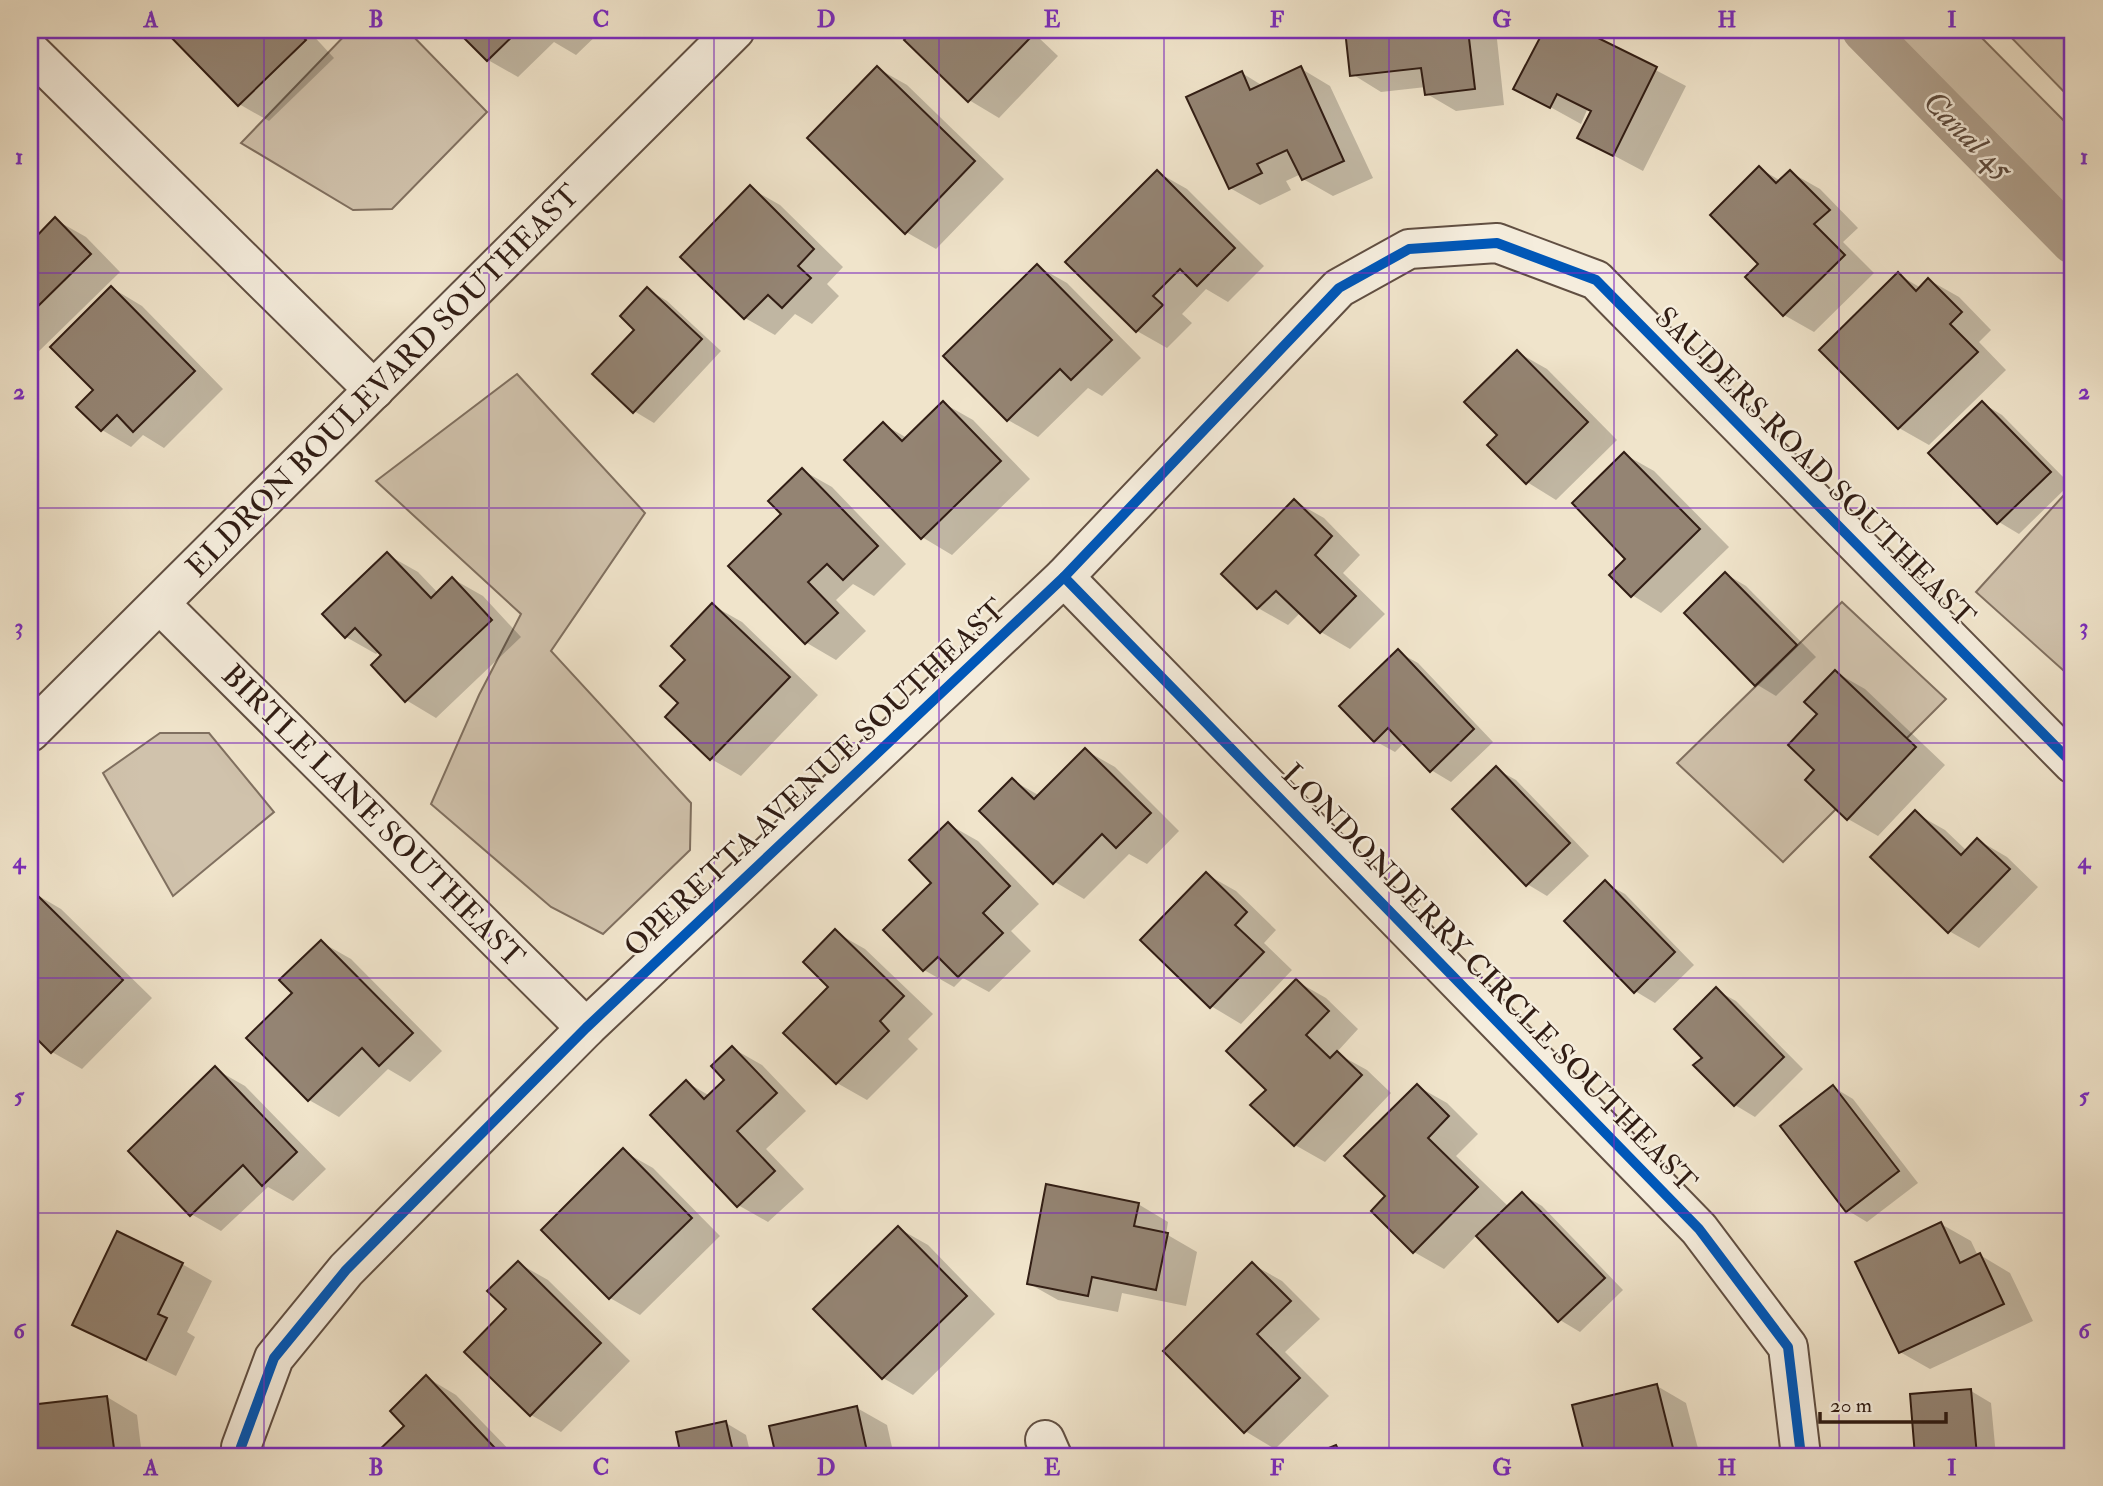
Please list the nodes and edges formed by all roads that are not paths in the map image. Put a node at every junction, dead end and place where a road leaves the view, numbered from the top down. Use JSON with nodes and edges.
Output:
{"nodes":[{"id":1,"x":735,"y":30,"type":"edge"},
{"id":2,"x":30,"y":51,"type":"edge"},
{"id":3,"x":1497,"y":243,"type":"joint"},
{"id":4,"x":374,"y":390,"type":"junction"},
{"id":5,"x":1064,"y":577,"type":"junction"},
{"id":6,"x":160,"y":604,"type":"junction"},
{"id":7,"x":30,"y":732,"type":"edge"},
{"id":8,"x":2073,"y":764,"type":"edge"},
{"id":9,"x":586,"y":1028,"type":"junction"},
{"id":10,"x":242,"y":1451,"type":"edge"},
{"id":11,"x":1801,"y":1456,"type":"edge"}],
"edges":[{"from":1,"to":4,"type":"street","name":"ELDRON BOULEVARD SOUTHEAST"},
{"from":2,"to":4,"type":"street"},
{"from":3,"to":5,"type":"street","name":"OPERETTA AVENUE SOUTHEAST"},
{"from":3,"to":8,"type":"street","name":"SAUDERS ROAD SOUTHEAST"},
{"from":4,"to":6,"type":"street","name":"ELDRON BOULEVARD SOUTHEAST"},
{"from":5,"to":9,"type":"street","name":"OPERETTA AVENUE SOUTHEAST"},
{"from":5,"to":11,"type":"street","name":"LONDONDERRY CIRCLE SOUTHEAST"},
{"from":6,"to":7,"type":"street","name":"ELDRON BOULEVARD SOUTHEAST"},
{"from":6,"to":9,"type":"street","name":"BIRTLE LANE SOUTHEAST"},
{"from":9,"to":10,"type":"street","name":"OPERETTA AVENUE SOUTHEAST"}]}
